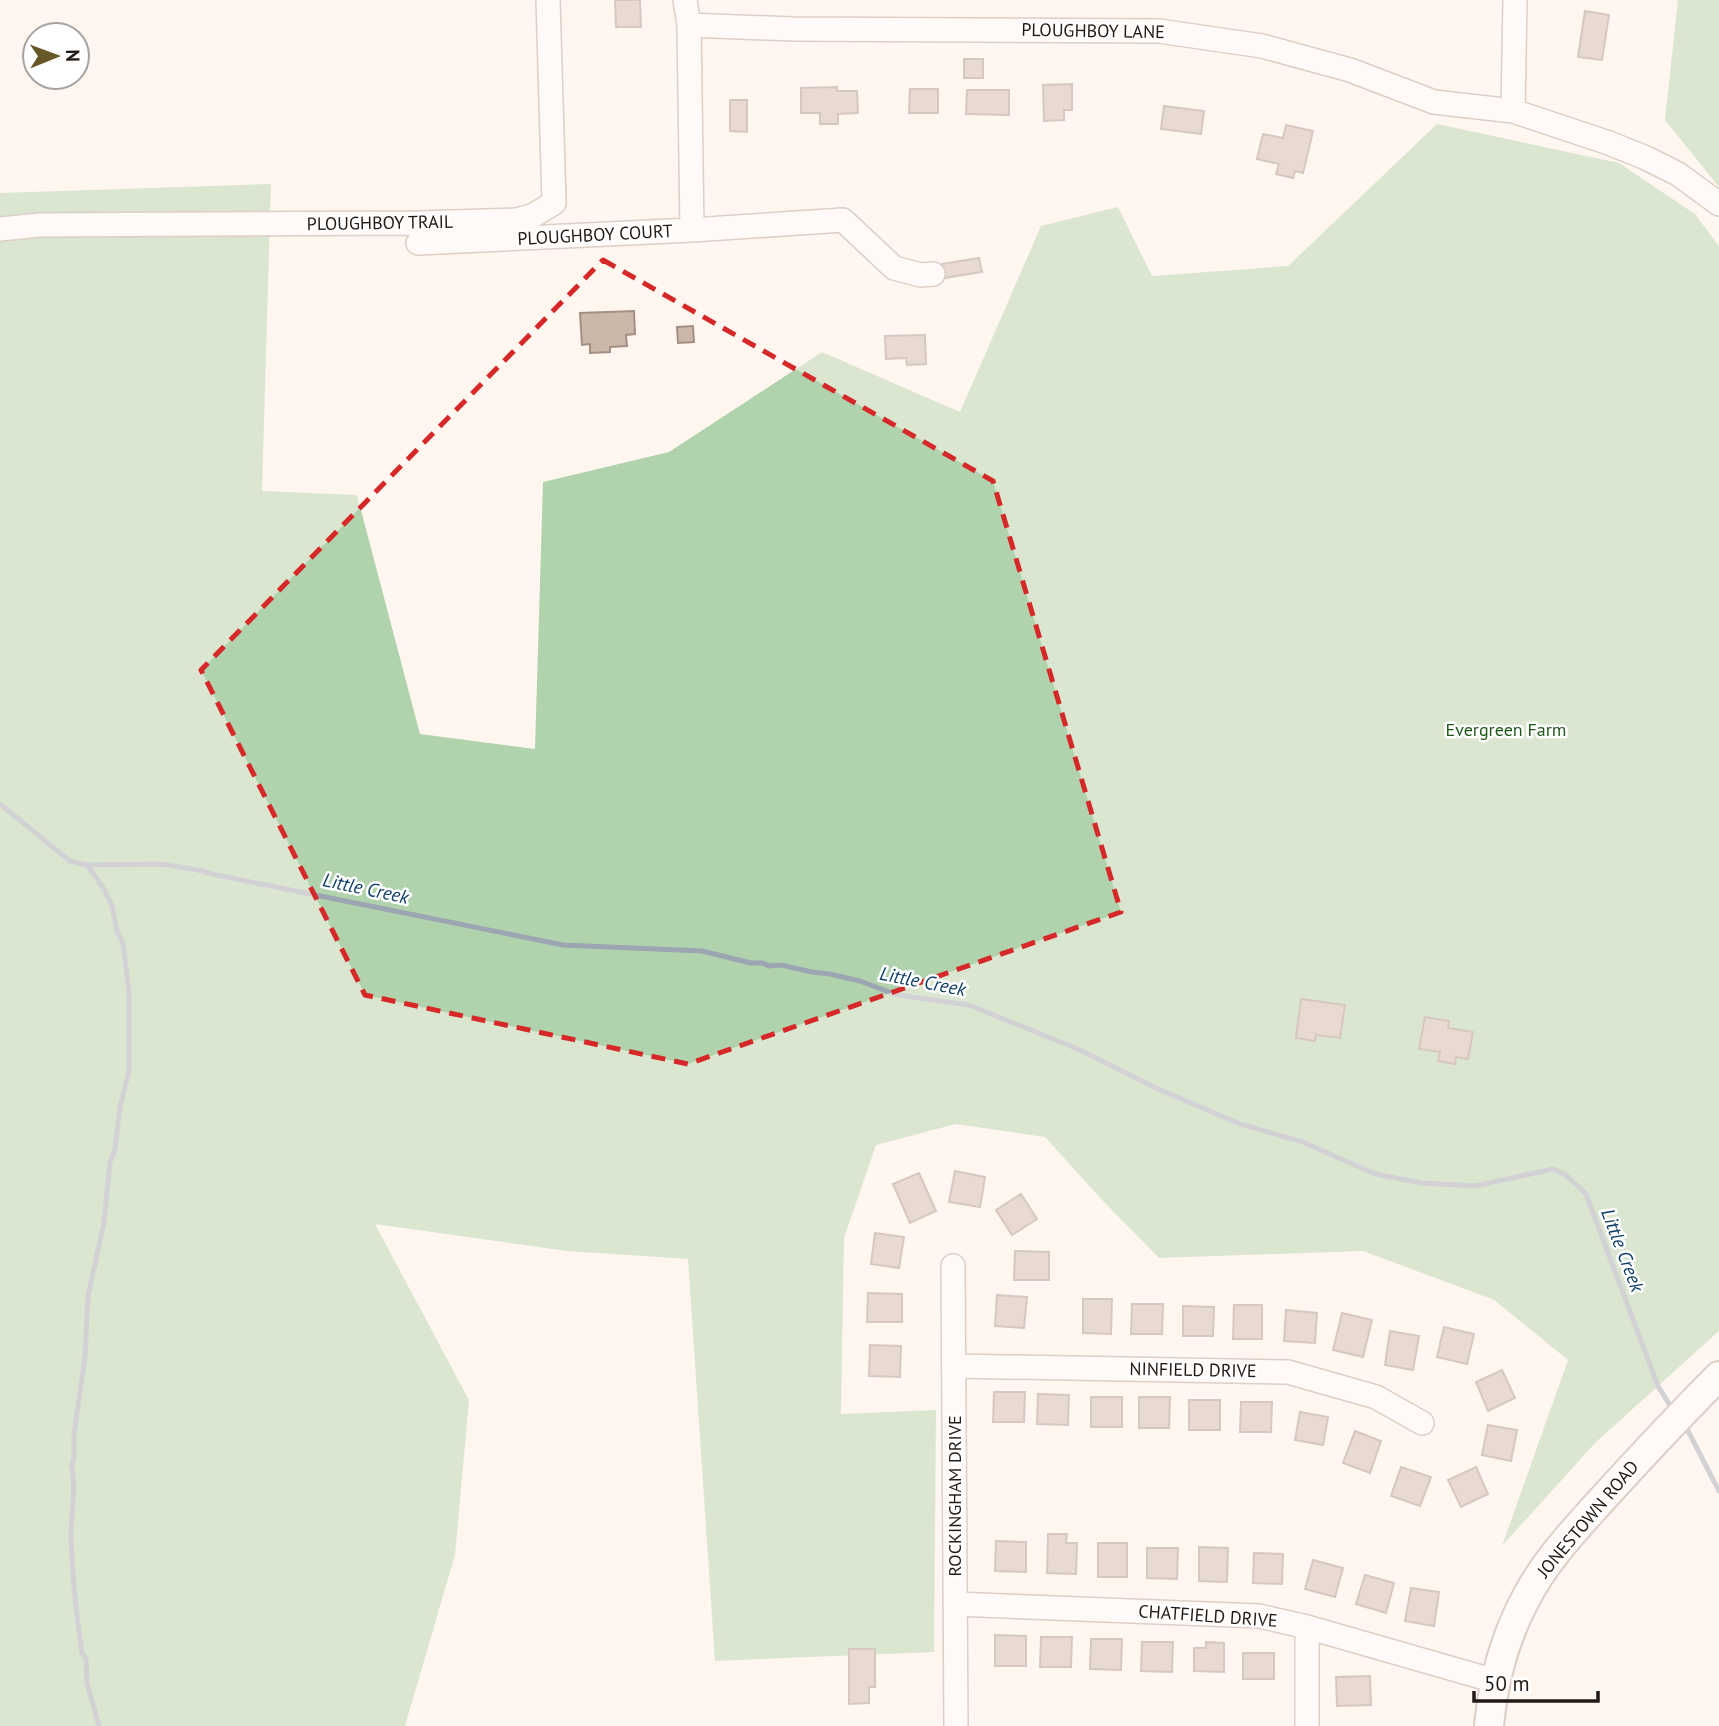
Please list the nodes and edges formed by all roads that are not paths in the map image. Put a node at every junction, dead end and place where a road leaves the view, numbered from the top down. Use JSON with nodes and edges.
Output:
{"nodes":[{"id":1,"x":548,"y":0,"type":"edge"},
{"id":2,"x":685,"y":0,"type":"edge"},
{"id":3,"x":1515,"y":0,"type":"edge"},
{"id":4,"x":689,"y":25,"type":"junction"},
{"id":5,"x":1513,"y":111,"type":"junction"},
{"id":6,"x":1719,"y":204,"type":"edge"},
{"id":7,"x":0,"y":229,"type":"edge"},
{"id":8,"x":692,"y":230,"type":"junction"},
{"id":9,"x":418,"y":243,"type":"dead end"},
{"id":10,"x":933,"y":274,"type":"dead end"},
{"id":11,"x":953,"y":1266,"type":"dead end"},
{"id":12,"x":955,"y":1366,"type":"junction"},
{"id":13,"x":1719,"y":1376,"type":"edge"},
{"id":14,"x":1422,"y":1423,"type":"dead end"},
{"id":15,"x":955,"y":1604,"type":"junction"},
{"id":16,"x":1307,"y":1627,"type":"junction"},
{"id":17,"x":1495,"y":1681,"type":"junction"},
{"id":18,"x":956,"y":1726,"type":"edge"},
{"id":19,"x":1307,"y":1726,"type":"edge"},
{"id":20,"x":1489,"y":1726,"type":"edge"}],
"edges":[{"from":1,"to":7,"type":"street","name":"PLOUGHBOY TRAIL"},
{"from":2,"to":4,"type":"street"},
{"from":3,"to":5,"type":"street"},
{"from":4,"to":5,"type":"street","name":"PLOUGHBOY LANE"},
{"from":4,"to":8,"type":"street","name":"PLOUGHBOY COURT"},
{"from":5,"to":6,"type":"street","name":"PLOUGHBOY LANE"},
{"from":8,"to":9,"type":"street","name":"PLOUGHBOY COURT"},
{"from":8,"to":10,"type":"street"},
{"from":11,"to":12,"type":"street","name":"ROCKINGHAM DRIVE"},
{"from":12,"to":14,"type":"street","name":"NINFIELD DRIVE"},
{"from":12,"to":15,"type":"street","name":"ROCKINGHAM DRIVE"},
{"from":13,"to":17,"type":"main road","name":"JONESTOWN ROAD"},
{"from":15,"to":16,"type":"street","name":"CHATFIELD DRIVE"},
{"from":15,"to":18,"type":"street","name":"ROCKINGHAM DRIVE"},
{"from":16,"to":17,"type":"street","name":"CHATFIELD DRIVE"},
{"from":16,"to":19,"type":"street"},
{"from":17,"to":20,"type":"main road","name":"JONESTOWN ROAD"}]}
